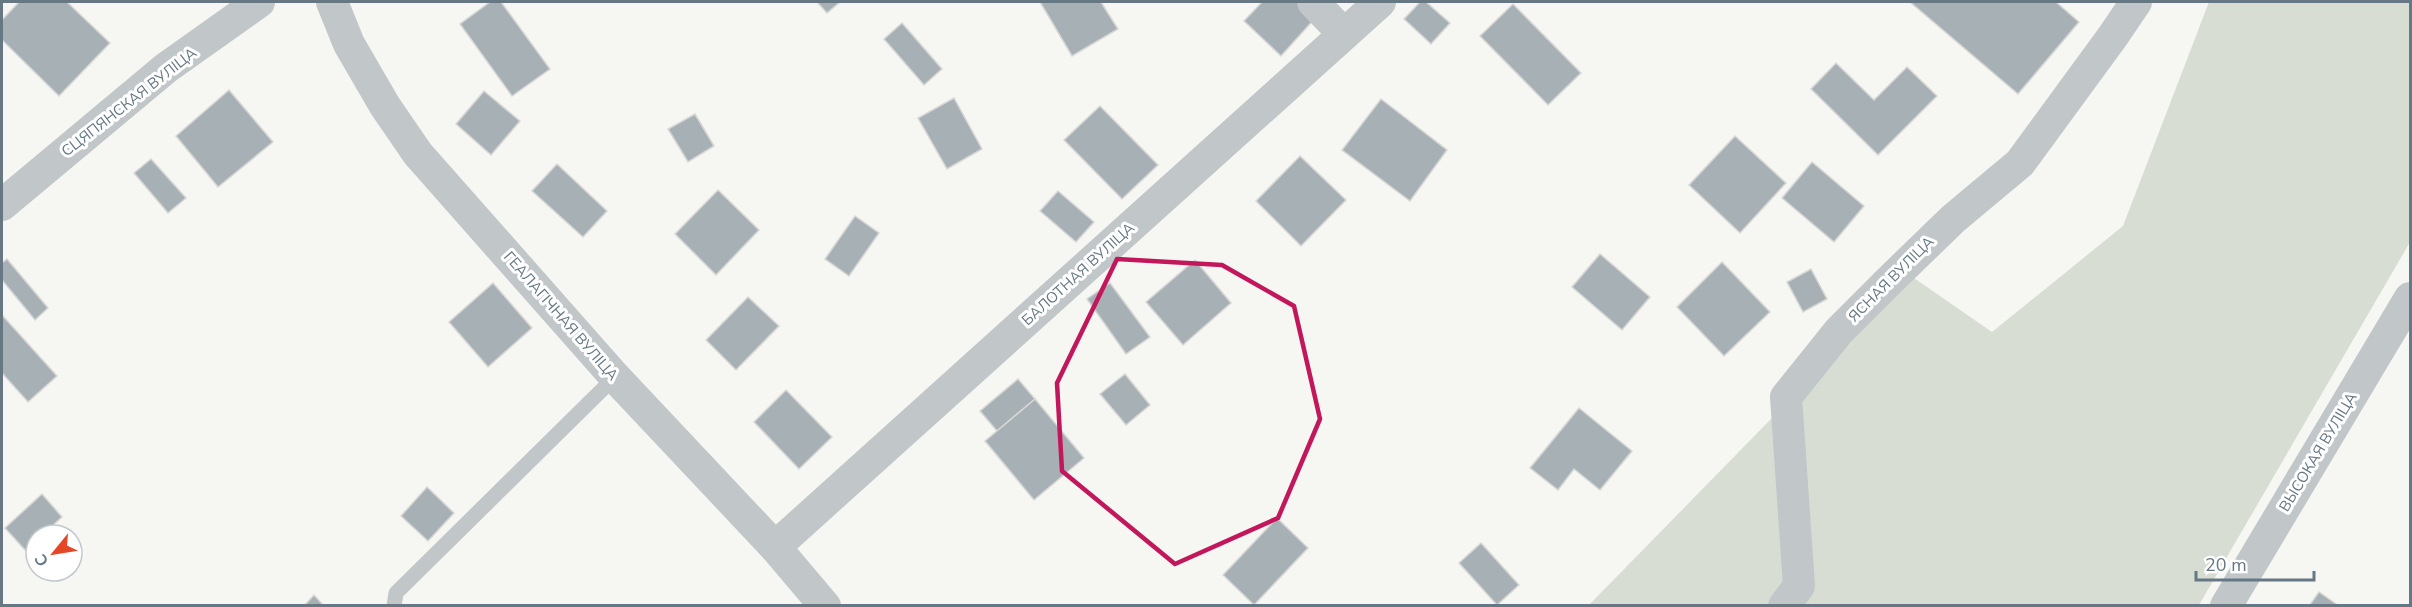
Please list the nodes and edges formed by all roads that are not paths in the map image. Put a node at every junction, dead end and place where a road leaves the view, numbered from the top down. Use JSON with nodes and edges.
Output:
{"nodes":[{"id":1,"x":259,"y":2,"type":"edge"},
{"id":2,"x":332,"y":2,"type":"edge"},
{"id":3,"x":1313,"y":2,"type":"edge"},
{"id":4,"x":1380,"y":2,"type":"edge"},
{"id":5,"x":2136,"y":2,"type":"edge"},
{"id":6,"x":1344,"y":34,"type":"junction"},
{"id":7,"x":2,"y":205,"type":"edge"},
{"id":8,"x":2410,"y":298,"type":"edge"},
{"id":9,"x":615,"y":377,"type":"junction"},
{"id":10,"x":776,"y":547,"type":"junction"},
{"id":11,"x":394,"y":606,"type":"edge"},
{"id":12,"x":825,"y":606,"type":"edge"},
{"id":13,"x":1784,"y":606,"type":"edge"},
{"id":14,"x":2226,"y":606,"type":"edge"}],
"edges":[{"from":1,"to":7,"type":"street","name":"СЦЯПЯНСКАЯ ВУЛІЦА"},
{"from":2,"to":9,"type":"street","name":"ГЕАЛАГІЧНАЯ ВУЛІЦА"},
{"from":3,"to":6,"type":"street"},
{"from":4,"to":6,"type":"street","name":"БАЛОТНАЯ ВУЛІЦА"},
{"from":5,"to":13,"type":"street","name":"ЯСНАЯ ВУЛІЦА"},
{"from":6,"to":10,"type":"street","name":"БАЛОТНАЯ ВУЛІЦА"},
{"from":8,"to":14,"type":"street","name":"ВЫСОКАЯ ВУЛІЦА"},
{"from":9,"to":10,"type":"street","name":"ГЕАЛАГІЧНАЯ ВУЛІЦА"},
{"from":9,"to":11,"type":"lane"},
{"from":10,"to":12,"type":"street","name":"ГЕАЛАГІЧНАЯ ВУЛІЦА"}]}
